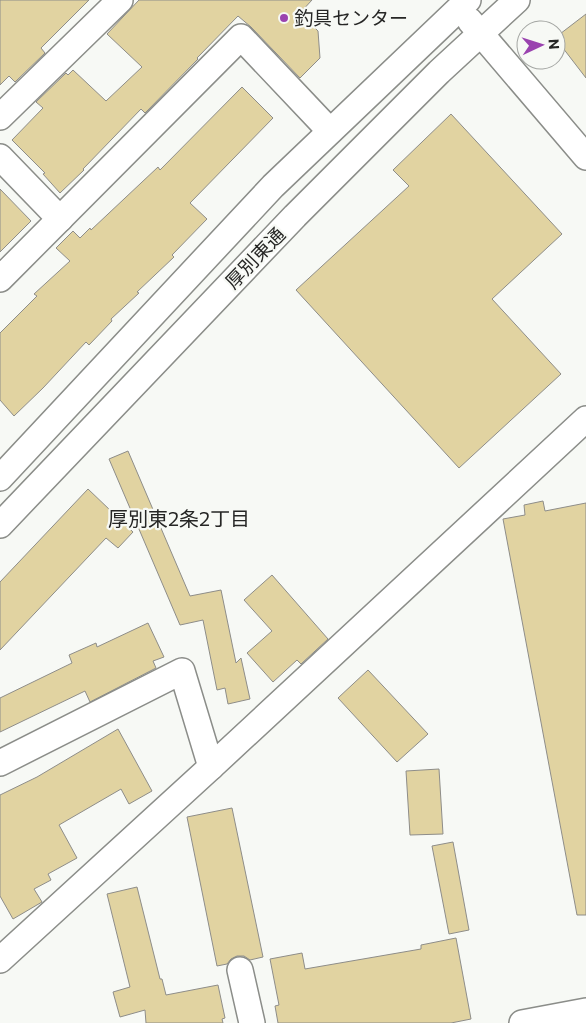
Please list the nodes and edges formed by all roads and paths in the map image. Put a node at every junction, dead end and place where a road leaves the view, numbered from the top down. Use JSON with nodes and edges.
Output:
{"nodes":[{"id":1,"x":120,"y":0,"type":"edge"},
{"id":2,"x":517,"y":0,"type":"edge"},
{"id":3,"x":457,"y":2,"type":"edge"},
{"id":4,"x":481,"y":34,"type":"junction"},
{"id":5,"x":0,"y":117,"type":"edge"},
{"id":6,"x":330,"y":131,"type":"junction"},
{"id":7,"x":0,"y":157,"type":"edge"},
{"id":8,"x":586,"y":157,"type":"edge"},
{"id":9,"x":60,"y":219,"type":"junction"},
{"id":10,"x":0,"y":279,"type":"edge"},
{"id":11,"x":586,"y":420,"type":"edge"},
{"id":12,"x":0,"y":478,"type":"edge"},
{"id":13,"x":0,"y":525,"type":"edge"},
{"id":14,"x":0,"y":762,"type":"edge"},
{"id":15,"x":211,"y":767,"type":"junction"},
{"id":16,"x":0,"y":960,"type":"edge"},
{"id":17,"x":240,"y":970,"type":"dead end"},
{"id":18,"x":586,"y":1011,"type":"edge"},
{"id":19,"x":252,"y":1023,"type":"edge"},
{"id":20,"x":522,"y":1023,"type":"edge"}],
"edges":[{"from":1,"to":5,"type":"street"},
{"from":2,"to":4,"type":"street","name":"厚別東通"},
{"from":3,"to":4,"type":"street"},
{"from":3,"to":6,"type":"street","name":"厚別東通"},
{"from":4,"to":8,"type":"street"},
{"from":4,"to":13,"type":"street","name":"厚別東通"},
{"from":6,"to":9,"type":"street"},
{"from":6,"to":12,"type":"street","name":"厚別東通"},
{"from":7,"to":9,"type":"street"},
{"from":9,"to":10,"type":"street"},
{"from":11,"to":15,"type":"street"},
{"from":14,"to":15,"type":"street"},
{"from":15,"to":16,"type":"street"},
{"from":17,"to":19,"type":"street"},
{"from":18,"to":20,"type":"street"}]}
